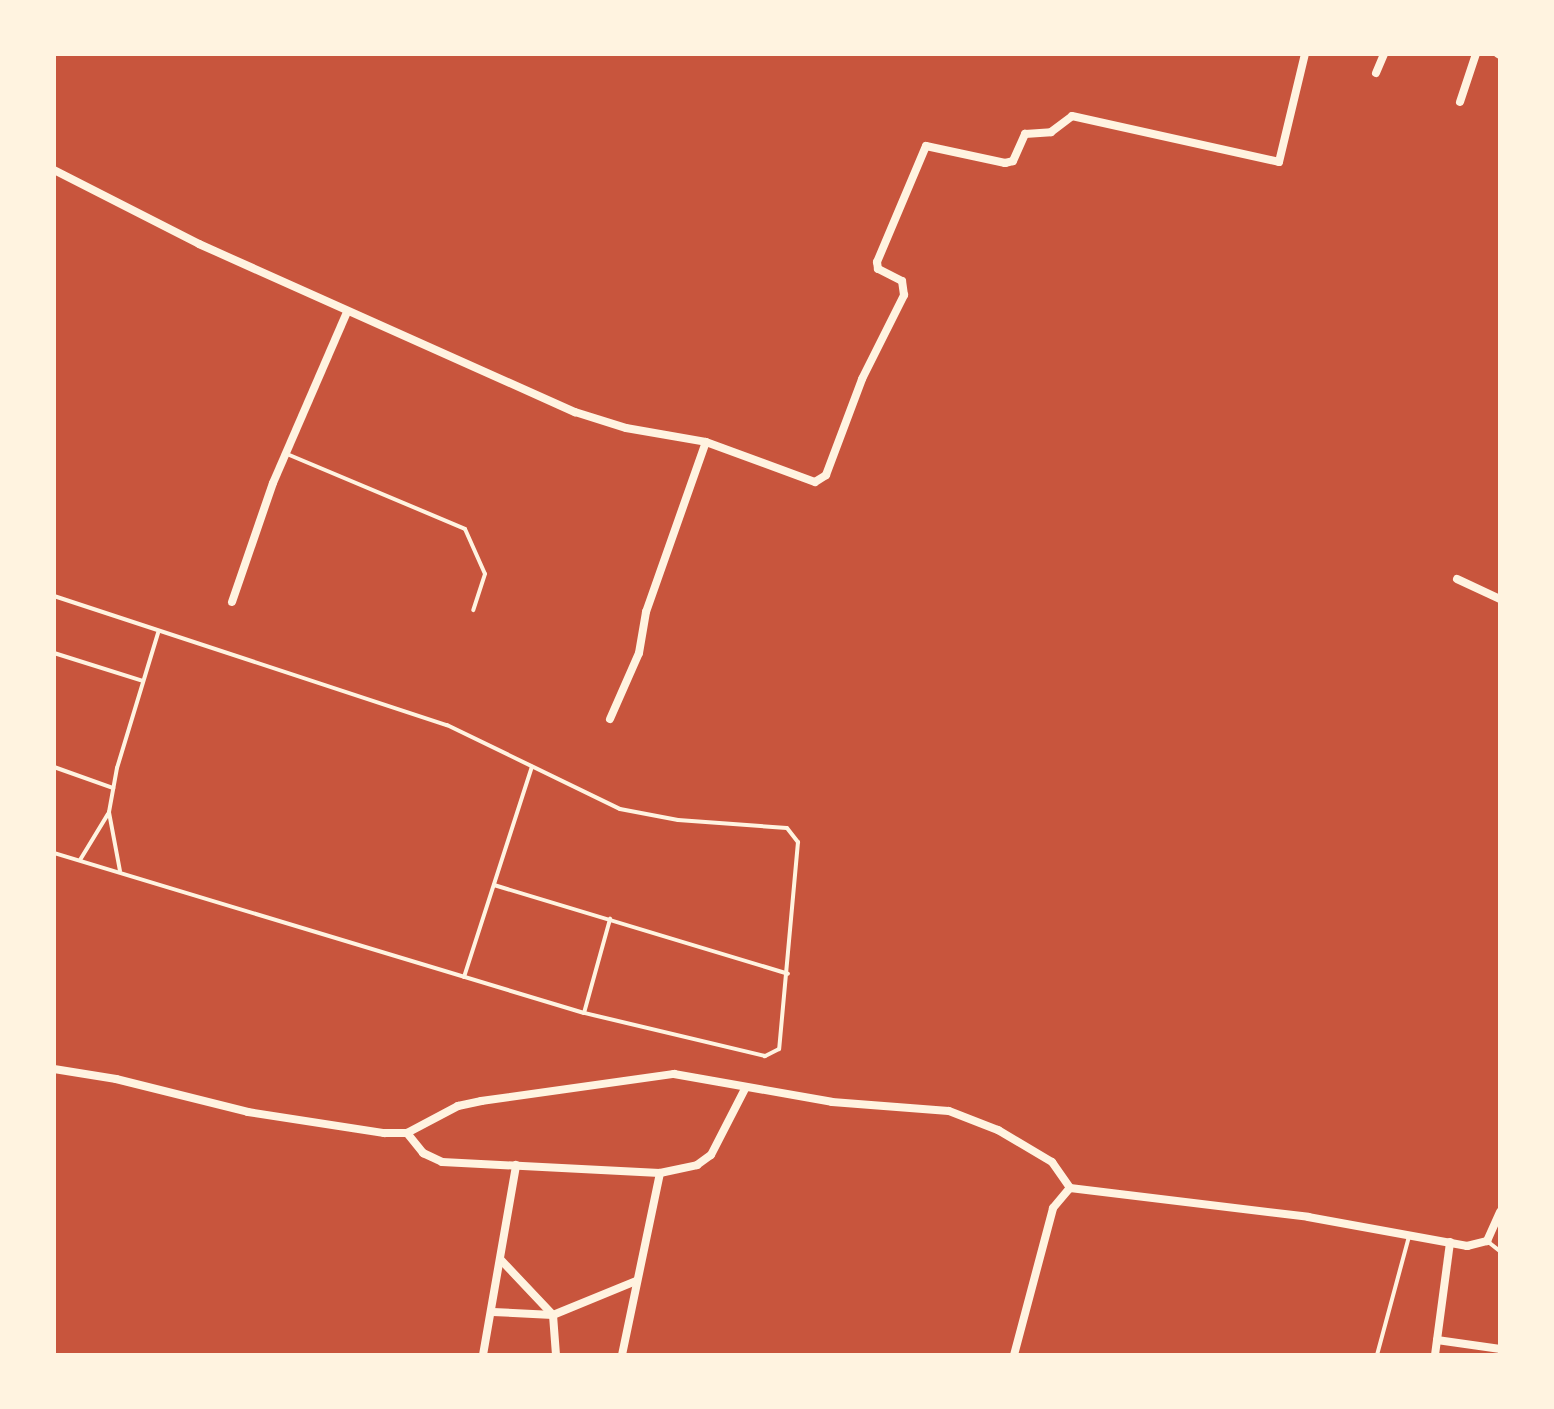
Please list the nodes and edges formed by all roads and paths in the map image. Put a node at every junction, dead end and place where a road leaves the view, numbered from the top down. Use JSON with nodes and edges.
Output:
{"nodes":[{"id":1,"x":1305,"y":54,"type":"edge"},
{"id":2,"x":1384,"y":54,"type":"edge"},
{"id":3,"x":1476,"y":54,"type":"edge"},
{"id":4,"x":1376,"y":73,"type":"dead end"},
{"id":5,"x":1460,"y":102,"type":"dead end"},
{"id":6,"x":54,"y":170,"type":"edge"},
{"id":7,"x":347,"y":312,"type":"junction"},
{"id":8,"x":706,"y":442,"type":"junction"},
{"id":9,"x":287,"y":454,"type":"junction"},
{"id":10,"x":1457,"y":579,"type":"dead end"},
{"id":11,"x":54,"y":596,"type":"edge"},
{"id":12,"x":1500,"y":599,"type":"edge"},
{"id":13,"x":232,"y":602,"type":"dead end"},
{"id":14,"x":473,"y":610,"type":"dead end"},
{"id":15,"x":158,"y":633,"type":"junction"},
{"id":16,"x":54,"y":653,"type":"edge"},
{"id":17,"x":143,"y":681,"type":"junction"},
{"id":18,"x":610,"y":719,"type":"dead end"},
{"id":19,"x":54,"y":767,"type":"edge"},
{"id":20,"x":532,"y":767,"type":"junction"},
{"id":21,"x":113,"y":788,"type":"junction"},
{"id":22,"x":109,"y":812,"type":"junction"},
{"id":23,"x":54,"y":853,"type":"edge"},
{"id":24,"x":80,"y":860,"type":"junction"},
{"id":25,"x":120,"y":872,"type":"junction"},
{"id":26,"x":494,"y":885,"type":"junction"},
{"id":27,"x":610,"y":918,"type":"junction"},
{"id":28,"x":788,"y":974,"type":"junction"},
{"id":29,"x":464,"y":977,"type":"junction"},
{"id":30,"x":584,"y":1013,"type":"junction"},
{"id":31,"x":54,"y":1069,"type":"edge"},
{"id":32,"x":746,"y":1087,"type":"junction"},
{"id":33,"x":407,"y":1133,"type":"junction"},
{"id":34,"x":516,"y":1165,"type":"junction"},
{"id":35,"x":660,"y":1173,"type":"junction"},
{"id":36,"x":1070,"y":1188,"type":"junction"},
{"id":37,"x":1500,"y":1212,"type":"edge"},
{"id":38,"x":1409,"y":1234,"type":"junction"},
{"id":39,"x":1487,"y":1241,"type":"junction"},
{"id":40,"x":1450,"y":1242,"type":"junction"},
{"id":41,"x":1500,"y":1251,"type":"edge"},
{"id":42,"x":501,"y":1260,"type":"junction"},
{"id":43,"x":636,"y":1281,"type":"junction"},
{"id":44,"x":493,"y":1312,"type":"junction"},
{"id":45,"x":553,"y":1315,"type":"junction"},
{"id":46,"x":1437,"y":1340,"type":"junction"},
{"id":47,"x":1500,"y":1349,"type":"edge"},
{"id":48,"x":483,"y":1355,"type":"edge"},
{"id":49,"x":556,"y":1355,"type":"edge"},
{"id":50,"x":622,"y":1355,"type":"edge"},
{"id":51,"x":1014,"y":1355,"type":"edge"},
{"id":52,"x":1377,"y":1355,"type":"edge"},
{"id":53,"x":1435,"y":1355,"type":"edge"}],
"edges":[{"from":1,"to":8,"type":"street"},
{"from":2,"to":4,"type":"street"},
{"from":3,"to":5,"type":"street"},
{"from":6,"to":7,"type":"street"},
{"from":7,"to":8,"type":"street"},
{"from":7,"to":9,"type":"street"},
{"from":8,"to":18,"type":"street"},
{"from":9,"to":13,"type":"street"},
{"from":9,"to":14,"type":"lane"},
{"from":10,"to":12,"type":"street"},
{"from":11,"to":15,"type":"lane"},
{"from":15,"to":17,"type":"lane"},
{"from":15,"to":20,"type":"lane"},
{"from":16,"to":17,"type":"lane"},
{"from":17,"to":21,"type":"lane"},
{"from":19,"to":21,"type":"lane"},
{"from":20,"to":26,"type":"lane"},
{"from":20,"to":28,"type":"lane"},
{"from":21,"to":22,"type":"lane"},
{"from":22,"to":24,"type":"lane"},
{"from":22,"to":25,"type":"lane"},
{"from":23,"to":24,"type":"lane"},
{"from":24,"to":25,"type":"lane"},
{"from":25,"to":29,"type":"lane"},
{"from":26,"to":27,"type":"lane"},
{"from":26,"to":29,"type":"lane"},
{"from":27,"to":28,"type":"lane"},
{"from":27,"to":30,"type":"lane"},
{"from":28,"to":30,"type":"lane"},
{"from":29,"to":30,"type":"lane"},
{"from":31,"to":33,"type":"street"},
{"from":32,"to":33,"type":"street"},
{"from":32,"to":35,"type":"street"},
{"from":32,"to":36,"type":"street"},
{"from":33,"to":34,"type":"street"},
{"from":34,"to":35,"type":"street"},
{"from":34,"to":42,"type":"street"},
{"from":35,"to":43,"type":"street"},
{"from":36,"to":38,"type":"street"},
{"from":36,"to":51,"type":"street"},
{"from":37,"to":39,"type":"street"},
{"from":38,"to":40,"type":"street"},
{"from":38,"to":52,"type":"lane"},
{"from":39,"to":40,"type":"street"},
{"from":39,"to":41,"type":"lane"},
{"from":40,"to":46,"type":"street"},
{"from":42,"to":44,"type":"street"},
{"from":42,"to":45,"type":"street"},
{"from":43,"to":45,"type":"street"},
{"from":43,"to":50,"type":"street"},
{"from":44,"to":45,"type":"street"},
{"from":44,"to":48,"type":"street"},
{"from":45,"to":49,"type":"street"},
{"from":46,"to":47,"type":"street"},
{"from":46,"to":53,"type":"street"}]}
